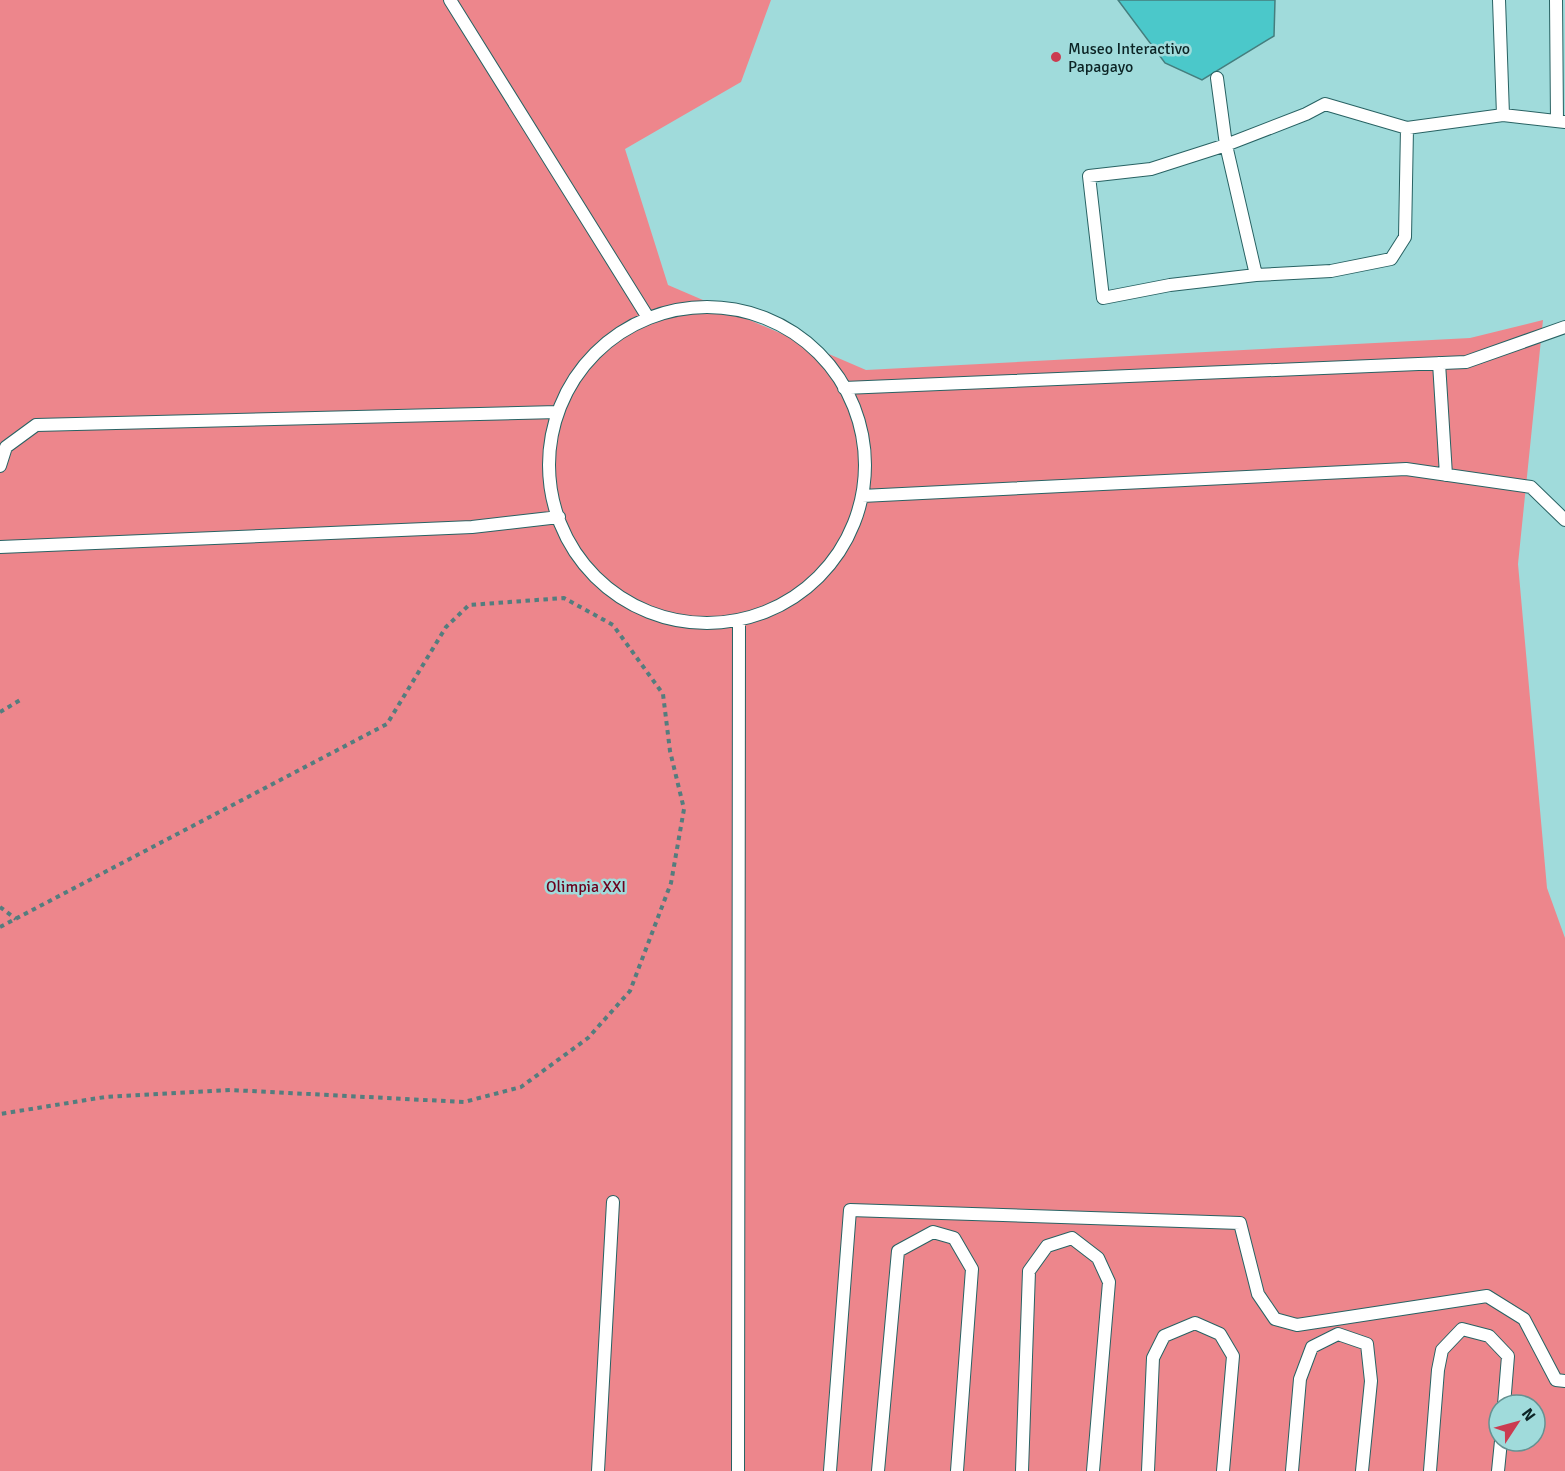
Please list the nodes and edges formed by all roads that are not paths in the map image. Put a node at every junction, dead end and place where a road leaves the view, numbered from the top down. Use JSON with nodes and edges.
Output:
{"nodes":[{"id":1,"x":450,"y":0,"type":"edge"},
{"id":2,"x":1499,"y":0,"type":"edge"},
{"id":3,"x":1556,"y":0,"type":"edge"},
{"id":4,"x":1216,"y":78,"type":"dead end"},
{"id":5,"x":1503,"y":115,"type":"junction"},
{"id":6,"x":1561,"y":122,"type":"edge"},
{"id":7,"x":1407,"y":128,"type":"junction"},
{"id":8,"x":1226,"y":145,"type":"junction"},
{"id":9,"x":1256,"y":275,"type":"junction"},
{"id":10,"x":647,"y":316,"type":"junction"},
{"id":11,"x":1565,"y":327,"type":"edge"},
{"id":12,"x":1438,"y":363,"type":"junction"},
{"id":13,"x":844,"y":388,"type":"junction"},
{"id":14,"x":558,"y":412,"type":"junction"},
{"id":15,"x":0,"y":466,"type":"edge"},
{"id":16,"x":1446,"y":475,"type":"junction"},
{"id":17,"x":862,"y":496,"type":"junction"},
{"id":18,"x":559,"y":517,"type":"junction"},
{"id":19,"x":1565,"y":520,"type":"edge"},
{"id":20,"x":0,"y":547,"type":"edge"},
{"id":21,"x":739,"y":620,"type":"junction"},
{"id":22,"x":614,"y":1202,"type":"dead end"},
{"id":23,"x":1565,"y":1381,"type":"edge"},
{"id":24,"x":1505,"y":1393,"type":"edge"},
{"id":25,"x":1500,"y":1453,"type":"edge"},
{"id":26,"x":598,"y":1471,"type":"edge"},
{"id":27,"x":738,"y":1471,"type":"edge"},
{"id":28,"x":830,"y":1471,"type":"edge"},
{"id":29,"x":878,"y":1471,"type":"edge"},
{"id":30,"x":957,"y":1471,"type":"edge"},
{"id":31,"x":1022,"y":1471,"type":"edge"},
{"id":32,"x":1093,"y":1471,"type":"edge"},
{"id":33,"x":1148,"y":1471,"type":"edge"},
{"id":34,"x":1223,"y":1471,"type":"edge"},
{"id":35,"x":1292,"y":1471,"type":"edge"},
{"id":36,"x":1362,"y":1471,"type":"edge"},
{"id":37,"x":1430,"y":1471,"type":"edge"},
{"id":38,"x":1498,"y":1471,"type":"edge"}],
"edges":[{"from":1,"to":10,"type":"lane"},
{"from":2,"to":5,"type":"lane"},
{"from":3,"to":6,"type":"lane"},
{"from":4,"to":8,"type":"lane"},
{"from":5,"to":6,"type":"lane"},
{"from":5,"to":7,"type":"lane"},
{"from":7,"to":8,"type":"lane"},
{"from":7,"to":9,"type":"lane"},
{"from":8,"to":9,"type":"lane"},
{"from":8,"to":9,"type":"lane"},
{"from":10,"to":13,"type":"lane"},
{"from":10,"to":14,"type":"lane"},
{"from":11,"to":12,"type":"lane"},
{"from":12,"to":13,"type":"lane"},
{"from":12,"to":16,"type":"lane"},
{"from":13,"to":17,"type":"lane"},
{"from":14,"to":15,"type":"lane"},
{"from":14,"to":18,"type":"lane"},
{"from":16,"to":17,"type":"lane"},
{"from":16,"to":19,"type":"lane"},
{"from":17,"to":21,"type":"lane"},
{"from":18,"to":20,"type":"lane"},
{"from":18,"to":21,"type":"lane"},
{"from":21,"to":27,"type":"lane"},
{"from":22,"to":26,"type":"lane"},
{"from":23,"to":28,"type":"lane"},
{"from":24,"to":37,"type":"lane"},
{"from":25,"to":38,"type":"lane"},
{"from":29,"to":30,"type":"lane"},
{"from":31,"to":32,"type":"lane"},
{"from":33,"to":34,"type":"lane"},
{"from":35,"to":36,"type":"lane"}]}
